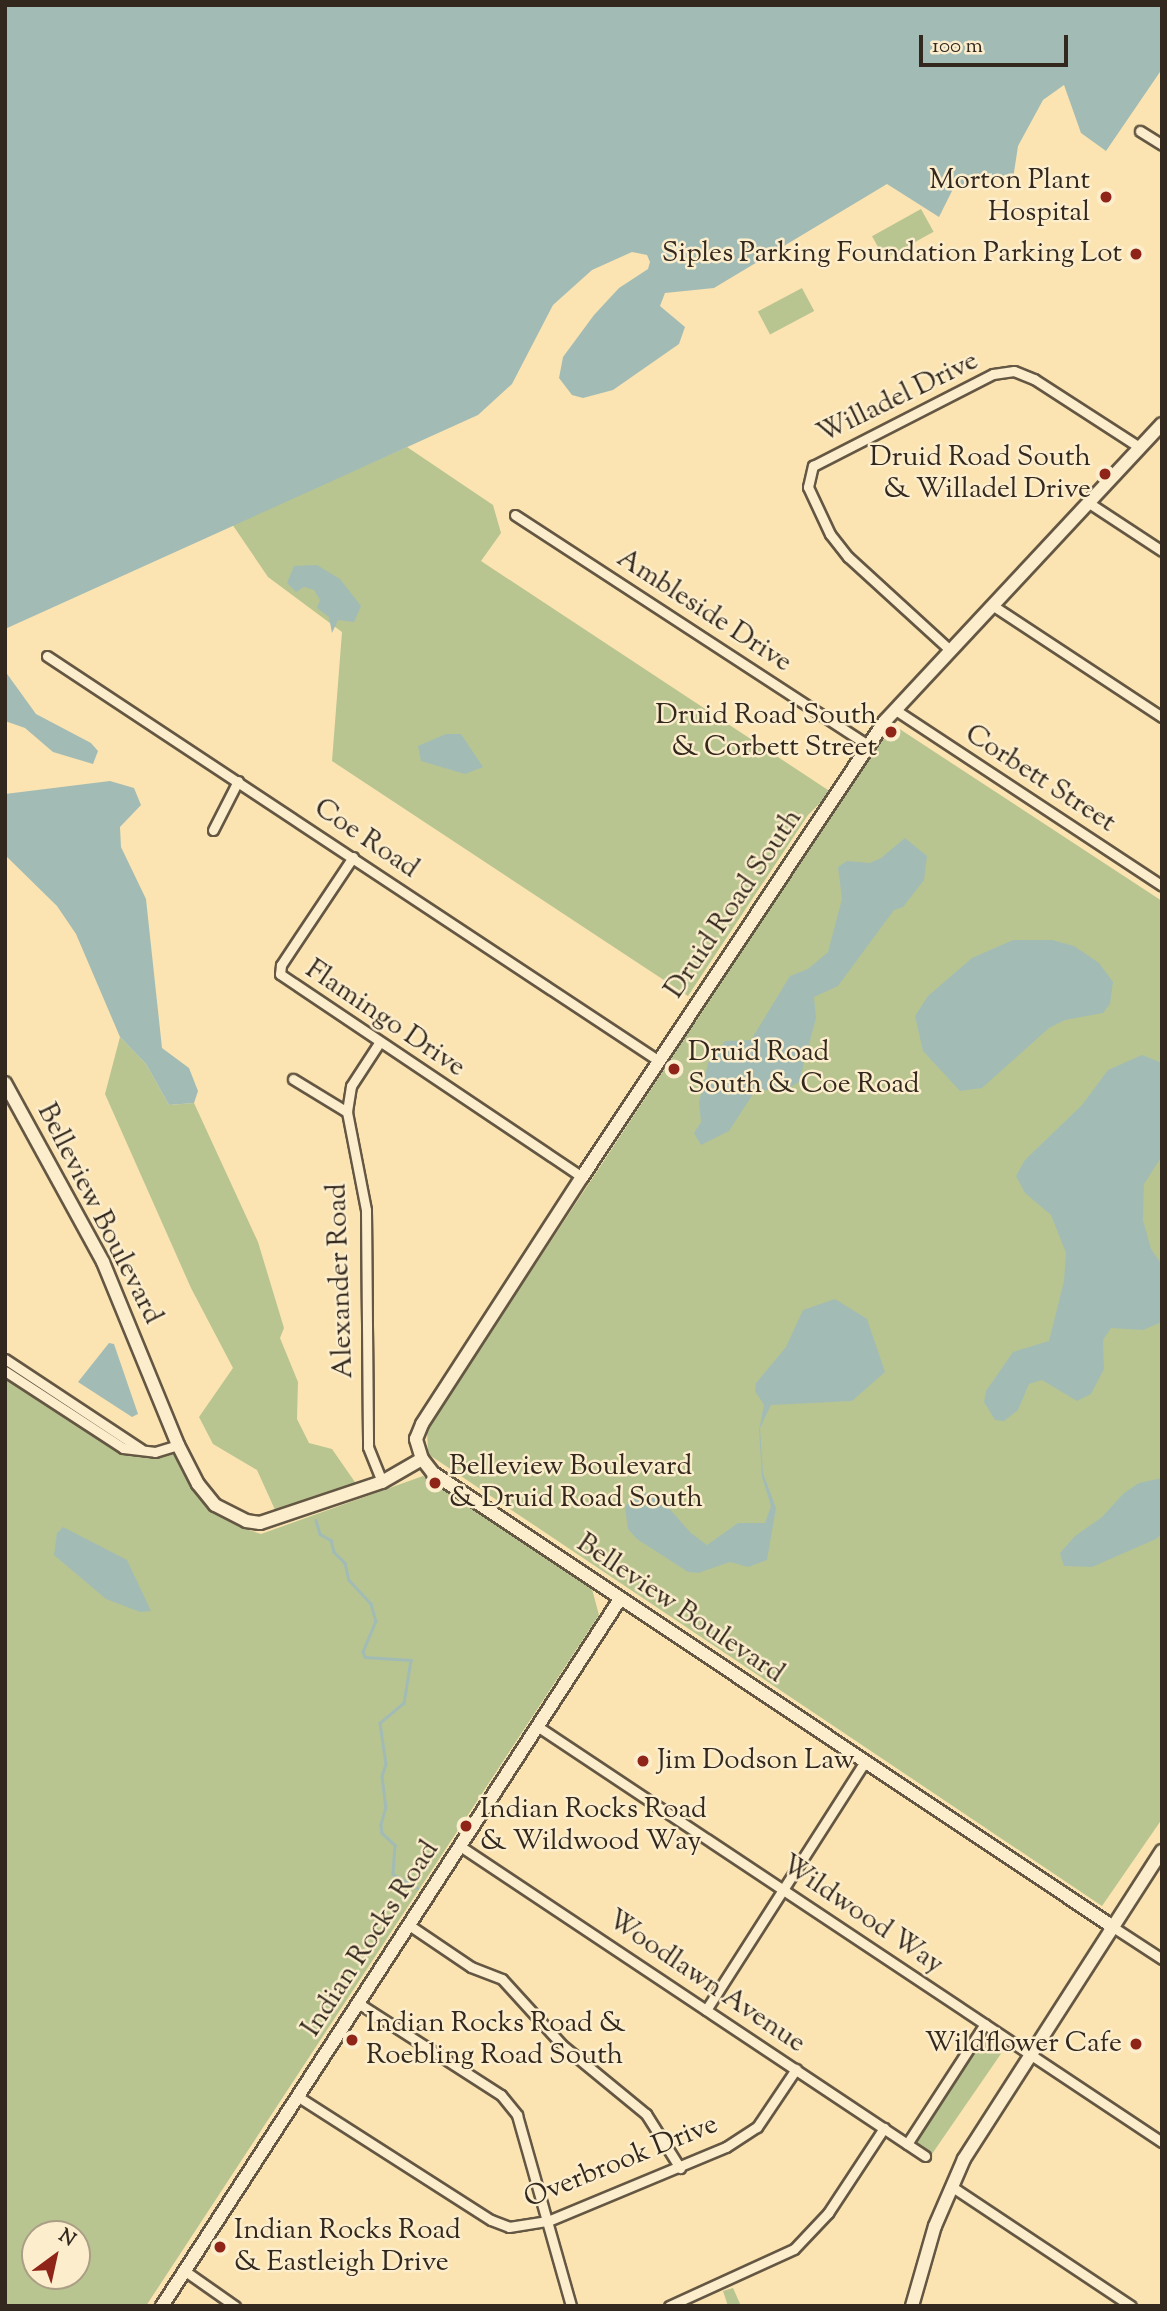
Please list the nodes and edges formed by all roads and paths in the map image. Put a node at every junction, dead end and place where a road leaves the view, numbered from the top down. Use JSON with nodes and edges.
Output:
{"nodes":[{"id":1,"x":1140,"y":131,"type":"dead end"},
{"id":2,"x":1162,"y":145,"type":"edge"},
{"id":3,"x":1162,"y":424,"type":"edge"},
{"id":4,"x":1139,"y":447,"type":"junction"},
{"id":5,"x":1089,"y":503,"type":"junction"},
{"id":6,"x":515,"y":515,"type":"dead end"},
{"id":7,"x":1162,"y":551,"type":"edge"},
{"id":8,"x":992,"y":605,"type":"junction"},
{"id":9,"x":950,"y":650,"type":"junction"},
{"id":10,"x":47,"y":656,"type":"dead end"},
{"id":11,"x":894,"y":709,"type":"junction"},
{"id":12,"x":1162,"y":717,"type":"edge"},
{"id":13,"x":869,"y":746,"type":"junction"},
{"id":14,"x":238,"y":781,"type":"junction"},
{"id":15,"x":213,"y":831,"type":"dead end"},
{"id":16,"x":353,"y":857,"type":"junction"},
{"id":17,"x":1162,"y":886,"type":"edge"},
{"id":18,"x":379,"y":1043,"type":"junction"},
{"id":19,"x":659,"y":1061,"type":"junction"},
{"id":20,"x":293,"y":1079,"type":"dead end"},
{"id":21,"x":5,"y":1083,"type":"edge"},
{"id":22,"x":347,"y":1112,"type":"junction"},
{"id":23,"x":582,"y":1177,"type":"junction"},
{"id":24,"x":5,"y":1359,"type":"edge"},
{"id":25,"x":5,"y":1371,"type":"edge"},
{"id":26,"x":178,"y":1445,"type":"junction"},
{"id":27,"x":142,"y":1450,"type":"junction"},
{"id":28,"x":422,"y":1459,"type":"junction"},
{"id":29,"x":382,"y":1482,"type":"junction"},
{"id":30,"x":620,"y":1599,"type":"junction"},
{"id":31,"x":537,"y":1726,"type":"junction"},
{"id":32,"x":865,"y":1761,"type":"junction"},
{"id":33,"x":460,"y":1846,"type":"junction"},
{"id":34,"x":1162,"y":1851,"type":"edge"},
{"id":35,"x":783,"y":1890,"type":"junction"},
{"id":36,"x":409,"y":1925,"type":"junction"},
{"id":37,"x":1113,"y":1927,"type":"junction"},
{"id":38,"x":1162,"y":1959,"type":"edge"},
{"id":39,"x":358,"y":2003,"type":"junction"},
{"id":40,"x":705,"y":2010,"type":"junction"},
{"id":41,"x":985,"y":2024,"type":"junction"},
{"id":42,"x":1031,"y":2054,"type":"junction"},
{"id":43,"x":796,"y":2069,"type":"junction"},
{"id":44,"x":298,"y":2096,"type":"junction"},
{"id":45,"x":884,"y":2129,"type":"junction"},
{"id":46,"x":1162,"y":2142,"type":"edge"},
{"id":47,"x":907,"y":2144,"type":"junction"},
{"id":48,"x":925,"y":2156,"type":"dead end"},
{"id":49,"x":680,"y":2168,"type":"junction"},
{"id":50,"x":951,"y":2186,"type":"junction"},
{"id":51,"x":548,"y":2221,"type":"junction"},
{"id":52,"x":186,"y":2271,"type":"junction"},
{"id":53,"x":162,"y":2306,"type":"edge"},
{"id":54,"x":235,"y":2306,"type":"edge"},
{"id":55,"x":570,"y":2306,"type":"edge"},
{"id":56,"x":669,"y":2306,"type":"edge"},
{"id":57,"x":912,"y":2306,"type":"edge"},
{"id":58,"x":1131,"y":2306,"type":"edge"}],
"edges":[{"from":1,"to":2,"type":"street"},
{"from":3,"to":4,"type":"street","name":"Druid Road South"},
{"from":4,"to":5,"type":"street","name":"Druid Road South"},
{"from":4,"to":9,"type":"street","name":"Willadel Drive"},
{"from":5,"to":7,"type":"street"},
{"from":5,"to":8,"type":"street","name":"Druid Road South"},
{"from":6,"to":13,"type":"street","name":"Ambleside Drive"},
{"from":8,"to":9,"type":"street","name":"Druid Road South"},
{"from":8,"to":12,"type":"street"},
{"from":9,"to":11,"type":"street","name":"Druid Road South"},
{"from":10,"to":14,"type":"street","name":"Coe Road"},
{"from":11,"to":13,"type":"street","name":"Druid Road South"},
{"from":11,"to":17,"type":"street","name":"Corbett Street"},
{"from":13,"to":19,"type":"street","name":"Druid Road South"},
{"from":14,"to":15,"type":"street"},
{"from":14,"to":16,"type":"street","name":"Coe Road"},
{"from":16,"to":18,"type":"street","name":"Flamingo Drive"},
{"from":16,"to":19,"type":"street","name":"Coe Road"},
{"from":18,"to":22,"type":"street","name":"Alexander Road"},
{"from":18,"to":23,"type":"street","name":"Flamingo Drive"},
{"from":19,"to":23,"type":"street","name":"Druid Road South"},
{"from":20,"to":22,"type":"street"},
{"from":21,"to":26,"type":"street","name":"Belleview Boulevard"},
{"from":22,"to":29,"type":"street","name":"Alexander Road"},
{"from":23,"to":28,"type":"street","name":"Druid Road South"},
{"from":24,"to":27,"type":"street"},
{"from":25,"to":27,"type":"street"},
{"from":26,"to":27,"type":"street"},
{"from":26,"to":29,"type":"street","name":"Belleview Boulevard"},
{"from":28,"to":29,"type":"street","name":"Belleview Boulevard"},
{"from":28,"to":30,"type":"street","name":"Belleview Boulevard"},
{"from":30,"to":31,"type":"street","name":"Indian Rocks Road"},
{"from":30,"to":32,"type":"street","name":"Belleview Boulevard"},
{"from":31,"to":33,"type":"street","name":"Indian Rocks Road"},
{"from":31,"to":35,"type":"street","name":"Wildwood Way"},
{"from":32,"to":35,"type":"street"},
{"from":32,"to":37,"type":"street","name":"Belleview Boulevard"},
{"from":33,"to":36,"type":"street","name":"Indian Rocks Road"},
{"from":33,"to":40,"type":"street","name":"Woodlawn Avenue"},
{"from":34,"to":37,"type":"street"},
{"from":35,"to":40,"type":"street"},
{"from":35,"to":41,"type":"street","name":"Wildwood Way"},
{"from":36,"to":39,"type":"street","name":"Indian Rocks Road"},
{"from":36,"to":49,"type":"street"},
{"from":37,"to":38,"type":"street","name":"Belleview Boulevard"},
{"from":37,"to":42,"type":"street"},
{"from":39,"to":44,"type":"street","name":"Indian Rocks Road"},
{"from":39,"to":51,"type":"street"},
{"from":40,"to":43,"type":"street","name":"Woodlawn Avenue"},
{"from":41,"to":42,"type":"street","name":"Wildwood Way"},
{"from":41,"to":47,"type":"street"},
{"from":42,"to":46,"type":"street","name":"Wildwood Way"},
{"from":42,"to":50,"type":"street"},
{"from":43,"to":45,"type":"street","name":"Woodlawn Avenue"},
{"from":43,"to":49,"type":"street","name":"Overbrook Drive"},
{"from":44,"to":51,"type":"street","name":"Overbrook Drive"},
{"from":44,"to":52,"type":"street","name":"Indian Rocks Road"},
{"from":45,"to":47,"type":"street","name":"Woodlawn Avenue"},
{"from":45,"to":56,"type":"street"},
{"from":47,"to":48,"type":"street","name":"Woodlawn Avenue"},
{"from":49,"to":51,"type":"street","name":"Overbrook Drive"},
{"from":50,"to":57,"type":"street"},
{"from":50,"to":58,"type":"street"},
{"from":51,"to":55,"type":"street"},
{"from":52,"to":53,"type":"street","name":"Indian Rocks Road"},
{"from":52,"to":54,"type":"street"}]}
